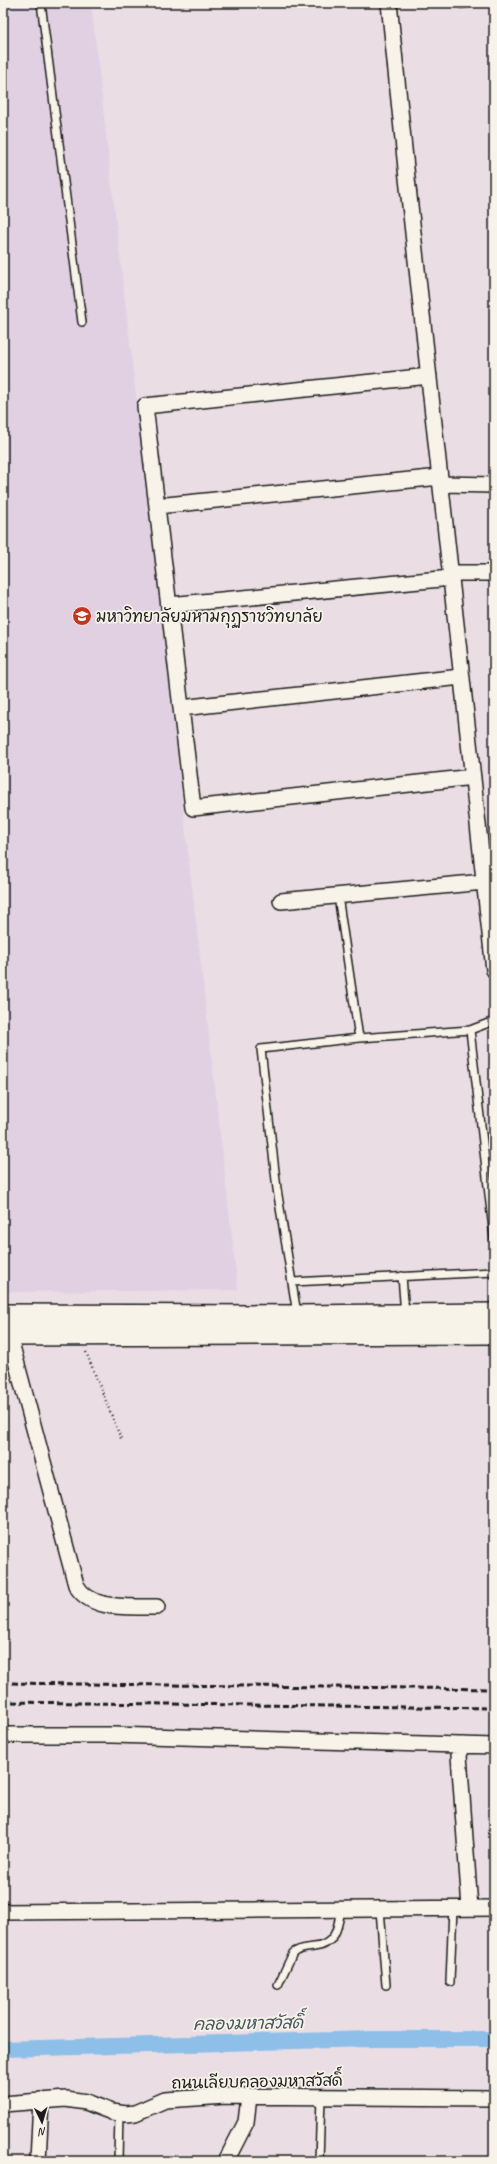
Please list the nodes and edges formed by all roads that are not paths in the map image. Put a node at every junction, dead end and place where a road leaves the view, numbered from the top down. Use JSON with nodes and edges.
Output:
{"nodes":[{"id":1,"x":41,"y":3,"type":"edge"},
{"id":2,"x":389,"y":3,"type":"edge"},
{"id":3,"x":469,"y":3,"type":"edge"},
{"id":4,"x":460,"y":4,"type":"edge"},
{"id":5,"x":82,"y":322,"type":"dead end"},
{"id":6,"x":429,"y":376,"type":"junction"},
{"id":7,"x":440,"y":480,"type":"junction"},
{"id":8,"x":494,"y":485,"type":"edge"},
{"id":9,"x":157,"y":506,"type":"junction"},
{"id":10,"x":494,"y":573,"type":"edge"},
{"id":11,"x":450,"y":575,"type":"junction"},
{"id":12,"x":169,"y":605,"type":"junction"},
{"id":13,"x":462,"y":677,"type":"junction"},
{"id":14,"x":181,"y":708,"type":"junction"},
{"id":15,"x":473,"y":777,"type":"junction"},
{"id":16,"x":484,"y":882,"type":"junction"},
{"id":17,"x":338,"y":896,"type":"junction"},
{"id":18,"x":281,"y":901,"type":"dead end"},
{"id":19,"x":494,"y":970,"type":"edge"},
{"id":20,"x":494,"y":1021,"type":"edge"},
{"id":21,"x":470,"y":1030,"type":"junction"},
{"id":22,"x":359,"y":1038,"type":"junction"},
{"id":23,"x":492,"y":1207,"type":"edge"},
{"id":24,"x":494,"y":1238,"type":"edge"},
{"id":25,"x":494,"y":1272,"type":"edge"},
{"id":26,"x":402,"y":1276,"type":"junction"},
{"id":27,"x":292,"y":1282,"type":"junction"},
{"id":28,"x":494,"y":1314,"type":"edge"},
{"id":29,"x":3,"y":1315,"type":"edge"},
{"id":30,"x":405,"y":1315,"type":"junction"},
{"id":31,"x":297,"y":1316,"type":"junction"},
{"id":32,"x":494,"y":1333,"type":"edge"},
{"id":33,"x":6,"y":1335,"type":"edge"},
{"id":34,"x":157,"y":1607,"type":"dead end"},
{"id":35,"x":3,"y":1735,"type":"edge"},
{"id":36,"x":463,"y":1745,"type":"junction"},
{"id":37,"x":494,"y":1746,"type":"edge"},
{"id":38,"x":453,"y":1908,"type":"junction"},
{"id":39,"x":470,"y":1908,"type":"junction"},
{"id":40,"x":494,"y":1908,"type":"edge"},
{"id":41,"x":341,"y":1909,"type":"junction"},
{"id":42,"x":380,"y":1909,"type":"junction"},
{"id":43,"x":3,"y":1912,"type":"edge"},
{"id":44,"x":450,"y":1982,"type":"dead end"},
{"id":45,"x":278,"y":1985,"type":"dead end"},
{"id":46,"x":386,"y":1985,"type":"dead end"},
{"id":47,"x":250,"y":2097,"type":"junction"},
{"id":48,"x":321,"y":2097,"type":"junction"},
{"id":49,"x":494,"y":2098,"type":"edge"},
{"id":50,"x":42,"y":2100,"type":"junction"},
{"id":51,"x":3,"y":2104,"type":"edge"},
{"id":52,"x":119,"y":2114,"type":"junction"},
{"id":53,"x":38,"y":2161,"type":"edge"},
{"id":54,"x":118,"y":2161,"type":"edge"},
{"id":55,"x":226,"y":2161,"type":"edge"},
{"id":56,"x":319,"y":2161,"type":"edge"}],
"edges":[{"from":1,"to":5,"type":"lane"},
{"from":2,"to":6,"type":"street"},
{"from":3,"to":4,"type":"lane"},
{"from":6,"to":7,"type":"street"},
{"from":6,"to":9,"type":"street"},
{"from":7,"to":8,"type":"street"},
{"from":7,"to":9,"type":"street"},
{"from":7,"to":11,"type":"street"},
{"from":9,"to":12,"type":"street"},
{"from":10,"to":11,"type":"street"},
{"from":11,"to":12,"type":"street"},
{"from":11,"to":13,"type":"street"},
{"from":12,"to":14,"type":"street"},
{"from":13,"to":14,"type":"street"},
{"from":13,"to":15,"type":"street"},
{"from":14,"to":15,"type":"street"},
{"from":15,"to":16,"type":"street"},
{"from":16,"to":17,"type":"street"},
{"from":16,"to":19,"type":"street"},
{"from":17,"to":18,"type":"street"},
{"from":17,"to":22,"type":"lane"},
{"from":20,"to":21,"type":"lane"},
{"from":21,"to":22,"type":"lane"},
{"from":21,"to":23,"type":"lane"},
{"from":22,"to":27,"type":"lane"},
{"from":23,"to":24,"type":"lane"},
{"from":25,"to":26,"type":"lane"},
{"from":26,"to":27,"type":"lane"},
{"from":26,"to":30,"type":"lane"},
{"from":27,"to":31,"type":"lane"},
{"from":28,"to":30,"type":"main road"},
{"from":29,"to":31,"type":"main road"},
{"from":30,"to":31,"type":"main road"},
{"from":32,"to":33,"type":"main road"},
{"from":33,"to":34,"type":"street"},
{"from":35,"to":36,"type":"street"},
{"from":36,"to":37,"type":"street"},
{"from":36,"to":39,"type":"street"},
{"from":38,"to":39,"type":"street"},
{"from":38,"to":42,"type":"street"},
{"from":38,"to":44,"type":"lane"},
{"from":39,"to":40,"type":"street"},
{"from":41,"to":42,"type":"street"},
{"from":41,"to":43,"type":"street"},
{"from":41,"to":45,"type":"lane"},
{"from":42,"to":46,"type":"lane"},
{"from":47,"to":48,"type":"street","name":"ถนนเลียบคลองมหาสวัสดิ์"},
{"from":47,"to":52,"type":"street","name":"ถนนเลียบคลองมหาสวัสดิ์"},
{"from":47,"to":55,"type":"street"},
{"from":48,"to":49,"type":"street","name":"ถนนเลียบคลองมหาสวัสดิ์"},
{"from":48,"to":56,"type":"lane"},
{"from":50,"to":51,"type":"street","name":"ถนนเลียบคลองมหาสวัสดิ์"},
{"from":50,"to":52,"type":"street","name":"ถนนเลียบคลองมหาสวัสดิ์"},
{"from":50,"to":53,"type":"street"},
{"from":52,"to":54,"type":"lane"}]}
